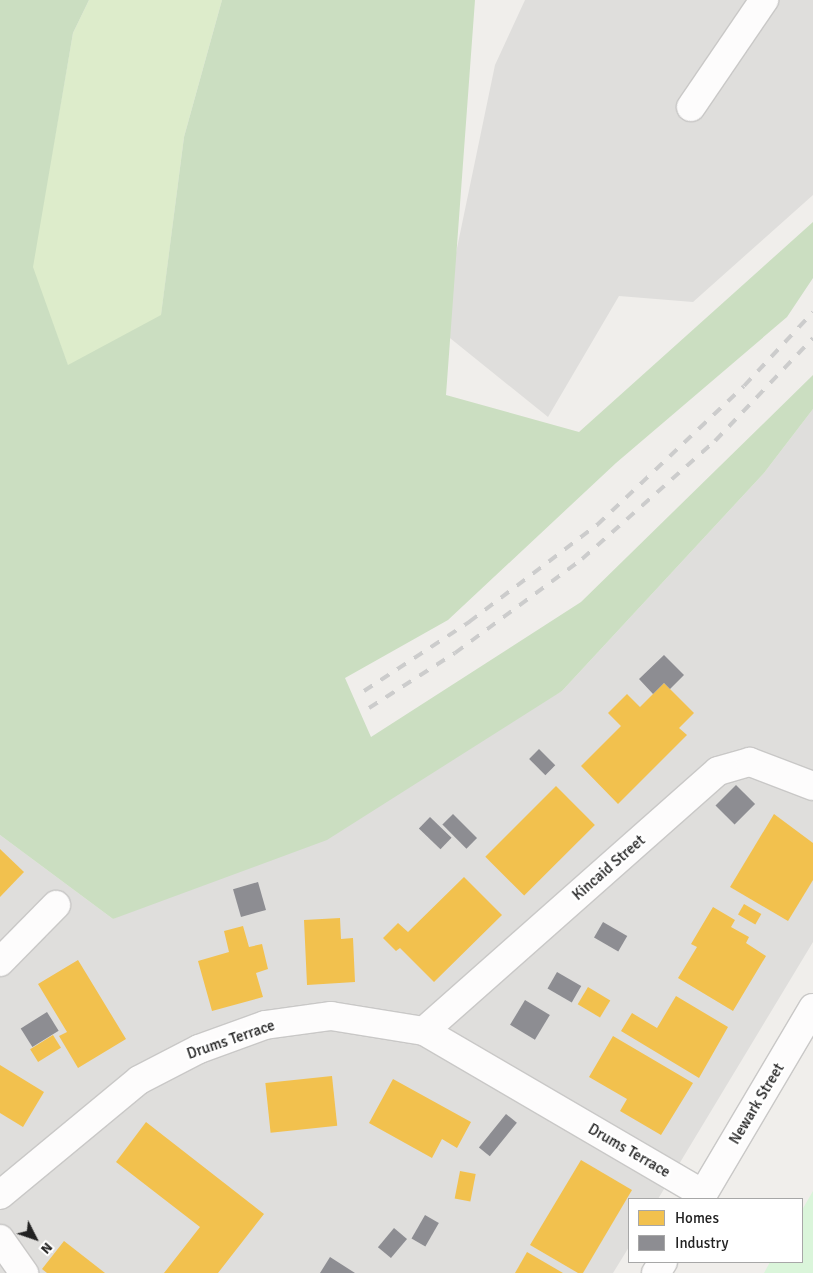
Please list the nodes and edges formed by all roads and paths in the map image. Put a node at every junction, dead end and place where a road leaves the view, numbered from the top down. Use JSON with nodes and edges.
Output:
{"nodes":[{"id":1,"x":764,"y":0,"type":"edge"},
{"id":2,"x":691,"y":107,"type":"dead end"},
{"id":3,"x":813,"y":786,"type":"edge"},
{"id":4,"x":56,"y":905,"type":"dead end"},
{"id":5,"x":0,"y":962,"type":"edge"},
{"id":6,"x":813,"y":1008,"type":"edge"},
{"id":7,"x":424,"y":1031,"type":"junction"},
{"id":8,"x":0,"y":1194,"type":"edge"},
{"id":9,"x":702,"y":1197,"type":"edge"},
{"id":10,"x":0,"y":1239,"type":"edge"},
{"id":11,"x":24,"y":1273,"type":"edge"}],
"edges":[{"from":1,"to":2,"type":"street"},
{"from":3,"to":7,"type":"street","name":"Kincaid Street"},
{"from":4,"to":5,"type":"street"},
{"from":6,"to":9,"type":"street","name":"Newark Street"},
{"from":7,"to":8,"type":"street","name":"Drums Terrace"},
{"from":7,"to":9,"type":"street","name":"Drums Terrace"},
{"from":10,"to":11,"type":"street"}]}
